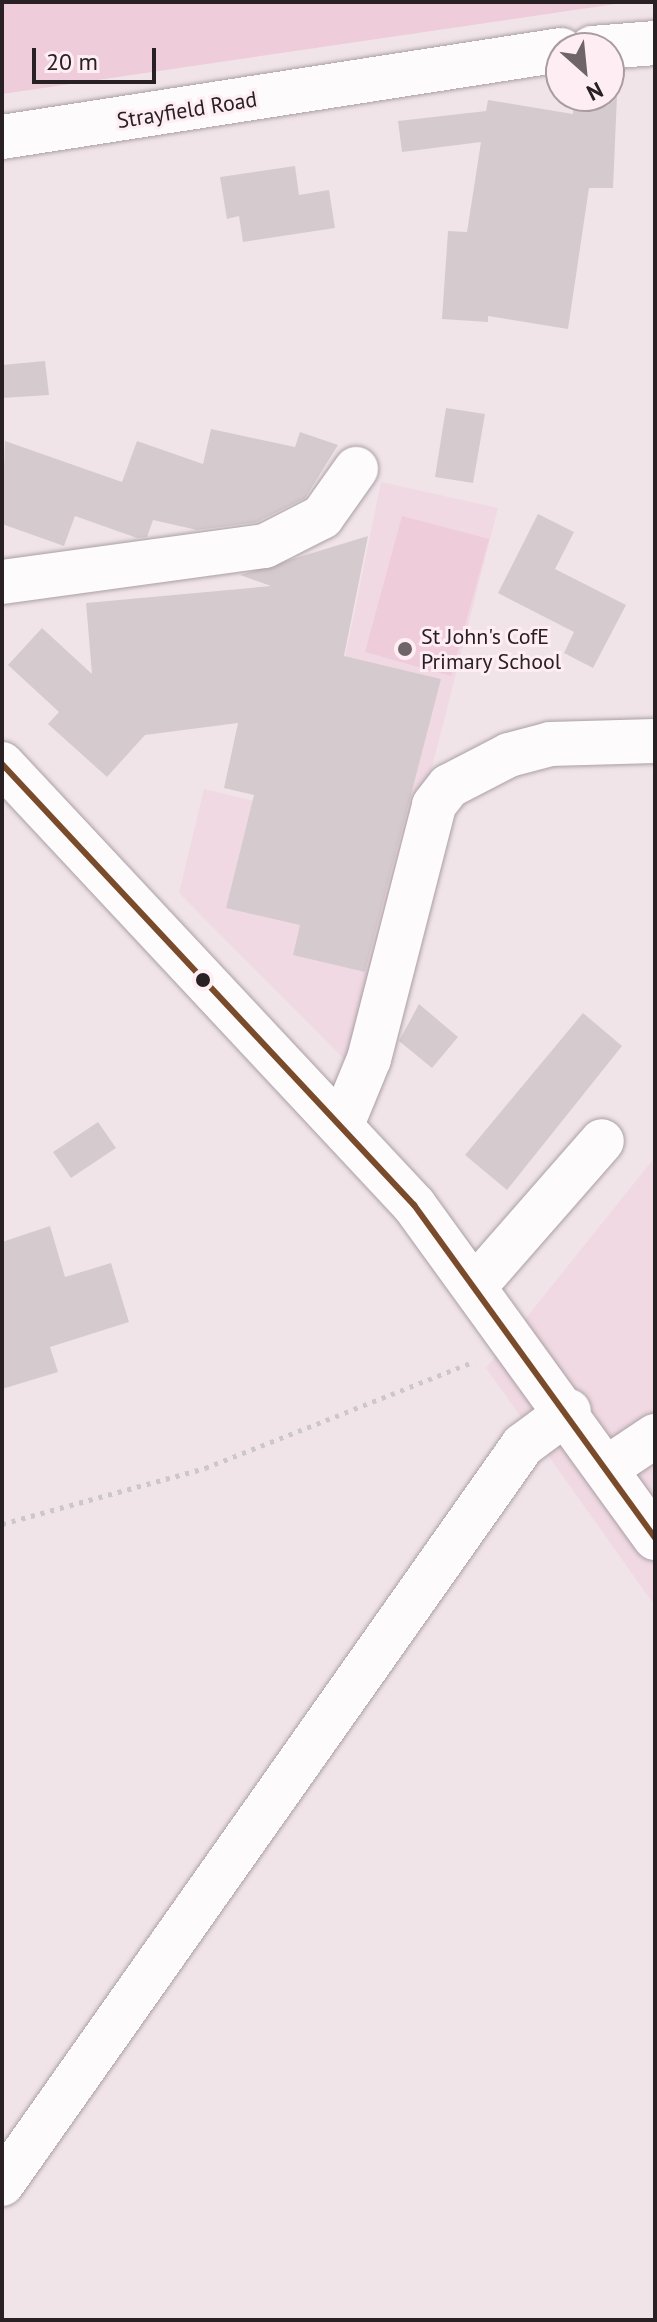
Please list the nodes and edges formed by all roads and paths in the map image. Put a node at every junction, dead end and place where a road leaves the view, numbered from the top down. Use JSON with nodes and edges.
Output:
{"nodes":[{"id":1,"x":655,"y":43,"type":"edge"},
{"id":2,"x":625,"y":45,"type":"edge"},
{"id":3,"x":545,"y":52,"type":"edge"},
{"id":4,"x":2,"y":137,"type":"edge"},
{"id":5,"x":356,"y":469,"type":"dead end"},
{"id":6,"x":2,"y":582,"type":"edge"},
{"id":7,"x":655,"y":741,"type":"edge"},
{"id":8,"x":2,"y":764,"type":"edge"},
{"id":9,"x":343,"y":1122,"type":"junction"},
{"id":10,"x":602,"y":1141,"type":"dead end"},
{"id":11,"x":476,"y":1285,"type":"junction"},
{"id":12,"x":520,"y":1343,"type":"junction"},
{"id":13,"x":569,"y":1411,"type":"junction"},
{"id":14,"x":655,"y":1436,"type":"edge"},
{"id":15,"x":607,"y":1468,"type":"junction"},
{"id":16,"x":2,"y":1524,"type":"edge"},
{"id":17,"x":655,"y":1538,"type":"edge"},
{"id":18,"x":2,"y":2184,"type":"edge"}],
"edges":[{"from":1,"to":2,"type":"street"},
{"from":3,"to":4,"type":"street","name":"Strayfield Road"},
{"from":5,"to":6,"type":"street"},
{"from":7,"to":9,"type":"street"},
{"from":8,"to":9,"type":"street"},
{"from":9,"to":11,"type":"street"},
{"from":10,"to":11,"type":"street"},
{"from":11,"to":12,"type":"street"},
{"from":12,"to":13,"type":"street"},
{"from":12,"to":16,"type":"path"},
{"from":13,"to":15,"type":"street"},
{"from":13,"to":18,"type":"street"},
{"from":14,"to":15,"type":"street"},
{"from":15,"to":17,"type":"street"}]}
